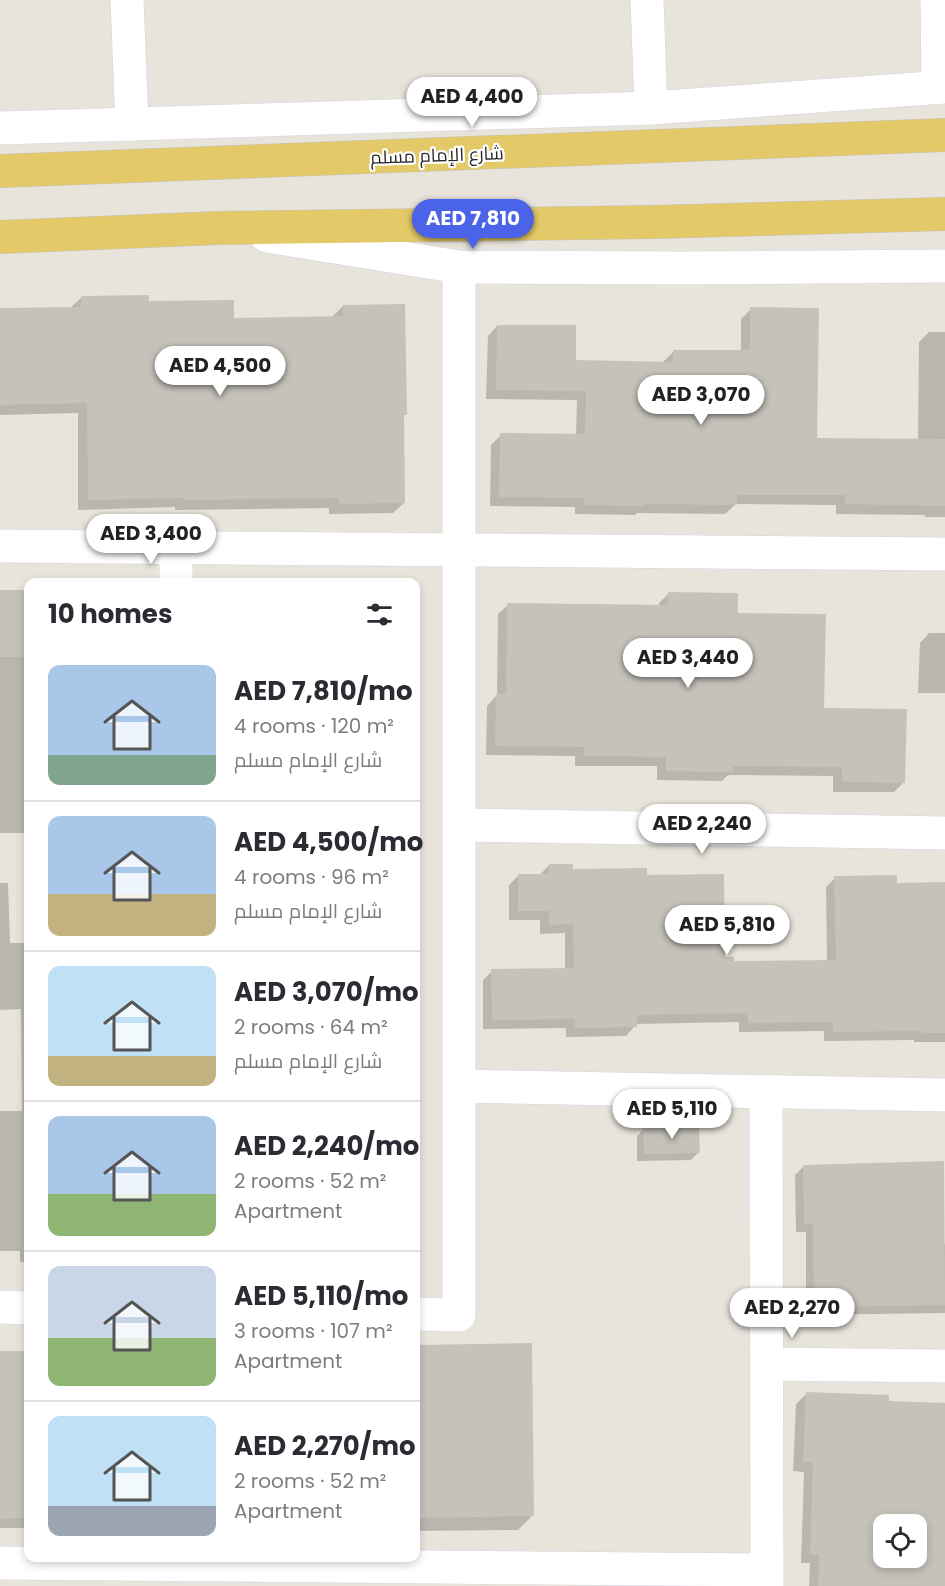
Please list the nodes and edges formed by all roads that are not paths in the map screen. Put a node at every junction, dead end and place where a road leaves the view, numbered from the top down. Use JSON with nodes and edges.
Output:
{"nodes":[{"id":1,"x":127,"y":0,"type":"edge"},
{"id":2,"x":647,"y":0,"type":"edge"},
{"id":3,"x":937,"y":0,"type":"edge"},
{"id":4,"x":941,"y":87,"type":"edge"},
{"id":5,"x":651,"y":108,"type":"junction"},
{"id":6,"x":132,"y":124,"type":"junction"},
{"id":7,"x":0,"y":128,"type":"edge"},
{"id":8,"x":945,"y":135,"type":"edge"},
{"id":9,"x":0,"y":171,"type":"edge"},
{"id":10,"x":945,"y":214,"type":"edge"},
{"id":11,"x":218,"y":228,"type":"junction"},
{"id":12,"x":0,"y":237,"type":"edge"},
{"id":13,"x":945,"y":266,"type":"edge"},
{"id":14,"x":459,"y":267,"type":"junction"},
{"id":15,"x":0,"y":546,"type":"edge"},
{"id":16,"x":176,"y":548,"type":"junction"},
{"id":17,"x":459,"y":550,"type":"junction"},
{"id":18,"x":945,"y":554,"type":"edge"},
{"id":19,"x":176,"y":578,"type":"edge"},
{"id":20,"x":459,"y":825,"type":"junction"},
{"id":21,"x":945,"y":833,"type":"edge"},
{"id":22,"x":459,"y":1086,"type":"junction"},
{"id":23,"x":766,"y":1092,"type":"junction"},
{"id":24,"x":945,"y":1095,"type":"edge"},
{"id":25,"x":0,"y":1307,"type":"edge"},
{"id":26,"x":24,"y":1308,"type":"edge"},
{"id":27,"x":420,"y":1314,"type":"edge"},
{"id":28,"x":766,"y":1364,"type":"junction"},
{"id":29,"x":945,"y":1366,"type":"edge"},
{"id":30,"x":84,"y":1562,"type":"edge"},
{"id":31,"x":176,"y":1562,"type":"edge"},
{"id":32,"x":316,"y":1562,"type":"edge"},
{"id":33,"x":0,"y":1563,"type":"edge"},
{"id":34,"x":277,"y":1576,"type":"edge"},
{"id":35,"x":767,"y":1578,"type":"edge"}],
"edges":[{"from":1,"to":6,"type":"street"},
{"from":2,"to":5,"type":"street"},
{"from":3,"to":4,"type":"street"},
{"from":4,"to":5,"type":"street"},
{"from":5,"to":6,"type":"street"},
{"from":6,"to":7,"type":"street"},
{"from":8,"to":9,"type":"main road","name":"شارع الإمام مسلم"},
{"from":10,"to":11,"type":"main road"},
{"from":11,"to":12,"type":"main road"},
{"from":11,"to":14,"type":"street"},
{"from":13,"to":14,"type":"street"},
{"from":14,"to":17,"type":"street"},
{"from":15,"to":16,"type":"street"},
{"from":16,"to":17,"type":"street"},
{"from":16,"to":19,"type":"street"},
{"from":17,"to":18,"type":"street"},
{"from":17,"to":20,"type":"street"},
{"from":20,"to":21,"type":"street"},
{"from":20,"to":22,"type":"street"},
{"from":22,"to":23,"type":"street"},
{"from":22,"to":27,"type":"street"},
{"from":23,"to":24,"type":"street"},
{"from":23,"to":28,"type":"street"},
{"from":25,"to":26,"type":"street"},
{"from":28,"to":29,"type":"street"},
{"from":28,"to":35,"type":"street"},
{"from":30,"to":33,"type":"street"},
{"from":31,"to":34,"type":"street"},
{"from":32,"to":34,"type":"street"},
{"from":32,"to":35,"type":"street"}]}
